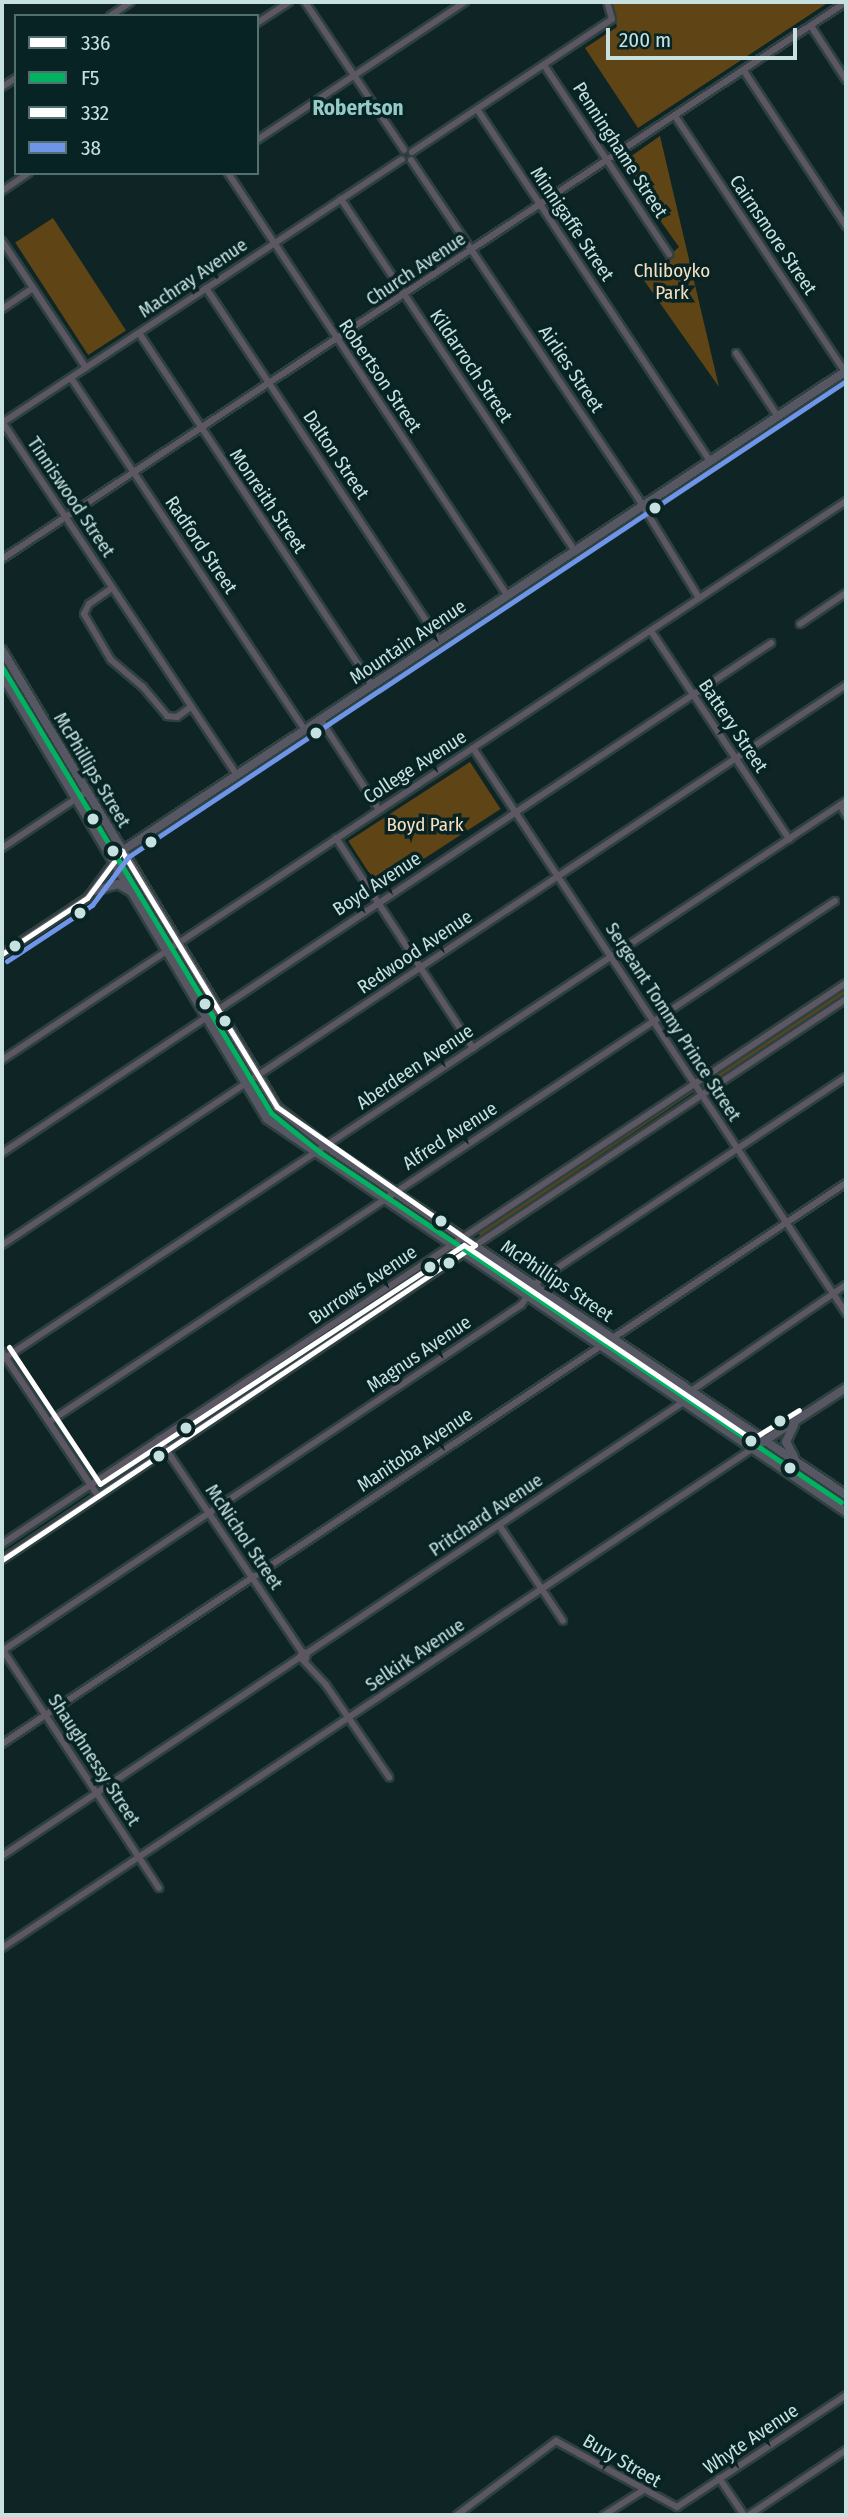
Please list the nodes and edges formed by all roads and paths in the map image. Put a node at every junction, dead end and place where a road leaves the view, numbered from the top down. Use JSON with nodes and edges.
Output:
{"nodes":[{"id":1,"x":131,"y":2,"type":"edge"},
{"id":2,"x":289,"y":2,"type":"edge"},
{"id":3,"x":305,"y":2,"type":"edge"},
{"id":4,"x":465,"y":2,"type":"edge"},
{"id":5,"x":607,"y":2,"type":"edge"},
{"id":6,"x":846,"y":2,"type":"edge"},
{"id":7,"x":113,"y":14,"type":"edge"},
{"id":8,"x":259,"y":22,"type":"edge"},
{"id":9,"x":811,"y":26,"type":"junction"},
{"id":10,"x":544,"y":65,"type":"junction"},
{"id":11,"x":744,"y":71,"type":"junction"},
{"id":12,"x":2,"y":75,"type":"edge"},
{"id":13,"x":352,"y":76,"type":"junction"},
{"id":14,"x":846,"y":80,"type":"edge"},
{"id":15,"x":5,"y":85,"type":"edge"},
{"id":16,"x":477,"y":109,"type":"junction"},
{"id":17,"x":675,"y":116,"type":"junction"},
{"id":18,"x":259,"y":139,"type":"edge"},
{"id":19,"x":404,"y":150,"type":"junction"},
{"id":20,"x":412,"y":152,"type":"junction"},
{"id":21,"x":402,"y":159,"type":"junction"},
{"id":22,"x":411,"y":160,"type":"junction"},
{"id":23,"x":608,"y":160,"type":"junction"},
{"id":24,"x":26,"y":175,"type":"edge"},
{"id":25,"x":229,"y":175,"type":"edge"},
{"id":26,"x":2,"y":191,"type":"edge"},
{"id":27,"x":341,"y":199,"type":"junction"},
{"id":28,"x":540,"y":205,"type":"junction"},
{"id":29,"x":846,"y":226,"type":"edge"},
{"id":30,"x":2,"y":241,"type":"edge"},
{"id":31,"x":274,"y":243,"type":"junction"},
{"id":32,"x":473,"y":250,"type":"junction"},
{"id":33,"x":669,"y":254,"type":"dead end"},
{"id":34,"x":33,"y":288,"type":"junction"},
{"id":35,"x":206,"y":288,"type":"junction"},
{"id":36,"x":405,"y":296,"type":"junction"},
{"id":37,"x":2,"y":309,"type":"edge"},
{"id":38,"x":139,"y":333,"type":"junction"},
{"id":39,"x":337,"y":340,"type":"junction"},
{"id":40,"x":736,"y":352,"type":"dead end"},
{"id":41,"x":86,"y":368,"type":"junction"},
{"id":42,"x":846,"y":371,"type":"edge"},
{"id":43,"x":71,"y":378,"type":"junction"},
{"id":44,"x":270,"y":385,"type":"junction"},
{"id":45,"x":778,"y":416,"type":"junction"},
{"id":46,"x":2,"y":423,"type":"edge"},
{"id":47,"x":202,"y":430,"type":"junction"},
{"id":48,"x":710,"y":461,"type":"junction"},
{"id":49,"x":135,"y":475,"type":"junction"},
{"id":50,"x":846,"y":501,"type":"edge"},
{"id":51,"x":642,"y":506,"type":"junction"},
{"id":52,"x":67,"y":519,"type":"junction"},
{"id":53,"x":575,"y":550,"type":"junction"},
{"id":54,"x":2,"y":559,"type":"edge"},
{"id":55,"x":112,"y":588,"type":"junction"},
{"id":56,"x":846,"y":593,"type":"edge"},
{"id":57,"x":507,"y":595,"type":"junction"},
{"id":58,"x":699,"y":598,"type":"junction"},
{"id":59,"x":800,"y":624,"type":"dead end"},
{"id":60,"x":651,"y":631,"type":"junction"},
{"id":61,"x":439,"y":640,"type":"junction"},
{"id":62,"x":771,"y":643,"type":"dead end"},
{"id":63,"x":2,"y":650,"type":"edge"},
{"id":64,"x":2,"y":675,"type":"edge"},
{"id":65,"x":372,"y":685,"type":"junction"},
{"id":66,"x":846,"y":685,"type":"edge"},
{"id":67,"x":693,"y":695,"type":"junction"},
{"id":68,"x":191,"y":707,"type":"junction"},
{"id":69,"x":320,"y":719,"type":"junction"},
{"id":70,"x":304,"y":729,"type":"junction"},
{"id":71,"x":473,"y":748,"type":"junction"},
{"id":72,"x":736,"y":759,"type":"junction"},
{"id":73,"x":236,"y":774,"type":"junction"},
{"id":74,"x":86,"y":793,"type":"junction"},
{"id":75,"x":76,"y":799,"type":"junction"},
{"id":76,"x":843,"y":803,"type":"edge"},
{"id":77,"x":379,"y":810,"type":"junction"},
{"id":78,"x":515,"y":812,"type":"junction"},
{"id":79,"x":846,"y":815,"type":"edge"},
{"id":80,"x":336,"y":838,"type":"junction"},
{"id":81,"x":789,"y":839,"type":"junction"},
{"id":82,"x":2,"y":848,"type":"edge"},
{"id":83,"x":122,"y":851,"type":"junction"},
{"id":84,"x":114,"y":863,"type":"junction"},
{"id":85,"x":558,"y":876,"type":"junction"},
{"id":86,"x":94,"y":891,"type":"junction"},
{"id":87,"x":131,"y":892,"type":"junction"},
{"id":88,"x":835,"y":901,"type":"dead end"},
{"id":89,"x":378,"y":903,"type":"junction"},
{"id":90,"x":176,"y":944,"type":"junction"},
{"id":91,"x":165,"y":952,"type":"junction"},
{"id":92,"x":2,"y":954,"type":"edge"},
{"id":93,"x":611,"y":957,"type":"junction"},
{"id":94,"x":420,"y":967,"type":"junction"},
{"id":95,"x":846,"y":983,"type":"edge"},
{"id":96,"x":846,"y":999,"type":"edge"},
{"id":97,"x":215,"y":1011,"type":"junction"},
{"id":98,"x":204,"y":1018,"type":"junction"},
{"id":99,"x":653,"y":1021,"type":"junction"},
{"id":100,"x":473,"y":1048,"type":"junction"},
{"id":101,"x":2,"y":1060,"type":"edge"},
{"id":102,"x":256,"y":1077,"type":"junction"},
{"id":103,"x":846,"y":1077,"type":"edge"},
{"id":104,"x":694,"y":1083,"type":"junction"},
{"id":105,"x":244,"y":1085,"type":"junction"},
{"id":106,"x":702,"y":1094,"type":"junction"},
{"id":107,"x":326,"y":1146,"type":"junction"},
{"id":108,"x":738,"y":1149,"type":"junction"},
{"id":109,"x":2,"y":1153,"type":"edge"},
{"id":110,"x":312,"y":1153,"type":"junction"},
{"id":111,"x":846,"y":1183,"type":"edge"},
{"id":112,"x":394,"y":1192,"type":"junction"},
{"id":113,"x":383,"y":1200,"type":"junction"},
{"id":114,"x":786,"y":1222,"type":"junction"},
{"id":115,"x":461,"y":1237,"type":"junction"},
{"id":116,"x":2,"y":1245,"type":"edge"},
{"id":117,"x":450,"y":1245,"type":"junction"},
{"id":118,"x":475,"y":1245,"type":"junction"},
{"id":119,"x":463,"y":1254,"type":"junction"},
{"id":120,"x":846,"y":1285,"type":"edge"},
{"id":121,"x":535,"y":1286,"type":"junction"},
{"id":122,"x":834,"y":1294,"type":"junction"},
{"id":123,"x":528,"y":1297,"type":"junction"},
{"id":124,"x":846,"y":1313,"type":"edge"},
{"id":125,"x":611,"y":1337,"type":"junction"},
{"id":126,"x":600,"y":1346,"type":"junction"},
{"id":127,"x":3,"y":1356,"type":"edge"},
{"id":128,"x":846,"y":1388,"type":"edge"},
{"id":129,"x":691,"y":1391,"type":"junction"},
{"id":130,"x":683,"y":1402,"type":"junction"},
{"id":131,"x":49,"y":1422,"type":"junction"},
{"id":132,"x":795,"y":1423,"type":"junction"},
{"id":133,"x":159,"y":1439,"type":"junction"},
{"id":134,"x":767,"y":1441,"type":"junction"},
{"id":135,"x":752,"y":1449,"type":"junction"},
{"id":136,"x":167,"y":1450,"type":"junction"},
{"id":137,"x":797,"y":1462,"type":"junction"},
{"id":138,"x":90,"y":1485,"type":"junction"},
{"id":139,"x":843,"y":1492,"type":"edge"},
{"id":140,"x":98,"y":1496,"type":"junction"},
{"id":141,"x":831,"y":1502,"type":"junction"},
{"id":142,"x":846,"y":1512,"type":"edge"},
{"id":143,"x":209,"y":1513,"type":"junction"},
{"id":144,"x":499,"y":1525,"type":"junction"},
{"id":145,"x":2,"y":1544,"type":"edge"},
{"id":146,"x":2,"y":1560,"type":"edge"},
{"id":147,"x":252,"y":1577,"type":"junction"},
{"id":148,"x":542,"y":1590,"type":"junction"},
{"id":149,"x":563,"y":1621,"type":"dead end"},
{"id":150,"x":2,"y":1650,"type":"edge"},
{"id":151,"x":304,"y":1655,"type":"junction"},
{"id":152,"x":46,"y":1715,"type":"junction"},
{"id":153,"x":349,"y":1718,"type":"junction"},
{"id":154,"x":2,"y":1744,"type":"edge"},
{"id":155,"x":388,"y":1777,"type":"dead end"},
{"id":156,"x":96,"y":1792,"type":"junction"},
{"id":157,"x":2,"y":1856,"type":"edge"},
{"id":158,"x":139,"y":1856,"type":"junction"},
{"id":159,"x":159,"y":1888,"type":"dead end"},
{"id":160,"x":2,"y":1948,"type":"edge"},
{"id":161,"x":846,"y":2395,"type":"edge"},
{"id":162,"x":846,"y":2450,"type":"edge"},
{"id":163,"x":719,"y":2478,"type":"junction"},
{"id":164,"x":642,"y":2491,"type":"junction"},
{"id":165,"x":673,"y":2506,"type":"joint"},
{"id":166,"x":457,"y":2515,"type":"edge"},
{"id":167,"x":604,"y":2515,"type":"edge"},
{"id":168,"x":746,"y":2515,"type":"edge"}],
"edges":[{"from":1,"to":7,"type":"street"},
{"from":2,"to":8,"type":"street"},
{"from":3,"to":13,"type":"street"},
{"from":4,"to":13,"type":"street"},
{"from":5,"to":10,"type":"street"},
{"from":6,"to":9,"type":"street","name":"Church Avenue"},
{"from":9,"to":11,"type":"street","name":"Church Avenue"},
{"from":9,"to":14,"type":"street"},
{"from":10,"to":16,"type":"street"},
{"from":10,"to":23,"type":"street","name":"Penninghame Street"},
{"from":11,"to":17,"type":"street","name":"Church Avenue"},
{"from":11,"to":29,"type":"street"},
{"from":12,"to":15,"type":"street"},
{"from":13,"to":18,"type":"street"},
{"from":13,"to":19,"type":"street"},
{"from":16,"to":20,"type":"street"},
{"from":16,"to":28,"type":"street","name":"Minnigaffe Street"},
{"from":17,"to":23,"type":"street","name":"Church Avenue"},
{"from":17,"to":42,"type":"street","name":"Cairnsmore Street"},
{"from":19,"to":20,"type":"street"},
{"from":19,"to":21,"type":"street"},
{"from":20,"to":22,"type":"street"},
{"from":21,"to":22,"type":"street"},
{"from":21,"to":27,"type":"street","name":"Machray Avenue"},
{"from":22,"to":32,"type":"street","name":"Airlies Street"},
{"from":23,"to":28,"type":"street","name":"Church Avenue"},
{"from":23,"to":33,"type":"street","name":"Penninghame Street"},
{"from":24,"to":26,"type":"street"},
{"from":25,"to":31,"type":"street","name":"Robertson Street"},
{"from":27,"to":31,"type":"street","name":"Machray Avenue"},
{"from":27,"to":36,"type":"street","name":"Kildarroch Street"},
{"from":28,"to":32,"type":"street","name":"Church Avenue"},
{"from":28,"to":48,"type":"street","name":"Minnigaffe Street"},
{"from":30,"to":34,"type":"street"},
{"from":31,"to":35,"type":"street","name":"Machray Avenue"},
{"from":31,"to":39,"type":"street","name":"Robertson Street"},
{"from":32,"to":36,"type":"street","name":"Church Avenue"},
{"from":32,"to":51,"type":"street","name":"Airlies Street"},
{"from":34,"to":37,"type":"street"},
{"from":34,"to":41,"type":"street"},
{"from":35,"to":38,"type":"street","name":"Machray Avenue"},
{"from":35,"to":44,"type":"street","name":"Dalton Street"},
{"from":36,"to":39,"type":"street","name":"Church Avenue"},
{"from":36,"to":53,"type":"street","name":"Kildarroch Street"},
{"from":38,"to":41,"type":"street","name":"Machray Avenue"},
{"from":38,"to":47,"type":"street","name":"Monreith Street"},
{"from":39,"to":44,"type":"street","name":"Church Avenue"},
{"from":39,"to":57,"type":"street","name":"Robertson Street"},
{"from":40,"to":45,"type":"street"},
{"from":41,"to":43,"type":"street","name":"Machray Avenue"},
{"from":42,"to":45,"type":"main road","name":"Mountain Avenue"},
{"from":43,"to":46,"type":"street","name":"Machray Avenue"},
{"from":43,"to":49,"type":"street","name":"Radford Street"},
{"from":44,"to":47,"type":"street","name":"Church Avenue"},
{"from":44,"to":61,"type":"street","name":"Dalton Street"},
{"from":45,"to":48,"type":"main road","name":"Mountain Avenue"},
{"from":46,"to":52,"type":"street","name":"Tinniswood Street"},
{"from":47,"to":49,"type":"street","name":"Church Avenue"},
{"from":47,"to":65,"type":"street","name":"Monreith Street"},
{"from":48,"to":51,"type":"main road","name":"Mountain Avenue"},
{"from":49,"to":52,"type":"street","name":"Church Avenue"},
{"from":49,"to":70,"type":"street","name":"Radford Street"},
{"from":50,"to":58,"type":"street","name":"College Avenue"},
{"from":51,"to":53,"type":"main road","name":"Mountain Avenue"},
{"from":51,"to":58,"type":"street","name":"Airlies Street"},
{"from":52,"to":54,"type":"street","name":"Church Avenue"},
{"from":52,"to":55,"type":"street","name":"Tinniswood Street"},
{"from":53,"to":57,"type":"main road","name":"Mountain Avenue"},
{"from":55,"to":68,"type":"street","name":"Tinniswood Street"},
{"from":55,"to":68,"type":"street"},
{"from":56,"to":59,"type":"street"},
{"from":57,"to":61,"type":"main road","name":"Mountain Avenue"},
{"from":58,"to":60,"type":"street","name":"College Avenue"},
{"from":60,"to":67,"type":"street","name":"Battery Street"},
{"from":60,"to":71,"type":"street","name":"College Avenue"},
{"from":61,"to":65,"type":"main road","name":"Mountain Avenue"},
{"from":62,"to":67,"type":"street","name":"Boyd Avenue"},
{"from":63,"to":74,"type":"main road","name":"McPhillips Street"},
{"from":64,"to":75,"type":"main road","name":"McPhillips Street"},
{"from":65,"to":69,"type":"main road","name":"Mountain Avenue"},
{"from":66,"to":72,"type":"street","name":"Redwood Avenue"},
{"from":67,"to":72,"type":"street","name":"Battery Street"},
{"from":67,"to":78,"type":"street","name":"Boyd Avenue"},
{"from":68,"to":73,"type":"street","name":"Tinniswood Street"},
{"from":69,"to":70,"type":"main road","name":"Mountain Avenue"},
{"from":69,"to":77,"type":"street"},
{"from":70,"to":73,"type":"main road","name":"Mountain Avenue"},
{"from":71,"to":77,"type":"street","name":"College Avenue"},
{"from":71,"to":78,"type":"street","name":"Sergeant Tommy Prince Street"},
{"from":72,"to":81,"type":"street","name":"Battery Street"},
{"from":72,"to":85,"type":"street","name":"Redwood Avenue"},
{"from":73,"to":83,"type":"main road","name":"Mountain Avenue"},
{"from":74,"to":75,"type":"street"},
{"from":74,"to":83,"type":"main road","name":"McPhillips Street"},
{"from":75,"to":82,"type":"street"},
{"from":75,"to":84,"type":"main road","name":"McPhillips Street"},
{"from":76,"to":79,"type":"street"},
{"from":76,"to":81,"type":"street","name":"Aberdeen Avenue"},
{"from":77,"to":80,"type":"street","name":"College Avenue"},
{"from":78,"to":85,"type":"street","name":"Sergeant Tommy Prince Street"},
{"from":78,"to":89,"type":"street","name":"Boyd Avenue"},
{"from":80,"to":89,"type":"street"},
{"from":80,"to":90,"type":"street","name":"College Avenue"},
{"from":81,"to":93,"type":"street","name":"Aberdeen Avenue"},
{"from":83,"to":84,"type":"street","name":"Mountain Avenue"},
{"from":83,"to":90,"type":"main road","name":"McPhillips Street"},
{"from":84,"to":86,"type":"street","name":"Mountain Avenue"},
{"from":84,"to":87,"type":"main road","name":"McPhillips Street"},
{"from":85,"to":93,"type":"street","name":"Sergeant Tommy Prince Street"},
{"from":85,"to":94,"type":"street","name":"Redwood Avenue"},
{"from":86,"to":87,"type":"main road"},
{"from":86,"to":92,"type":"street","name":"Mountain Avenue"},
{"from":87,"to":91,"type":"main road","name":"McPhillips Street"},
{"from":88,"to":99,"type":"street","name":"Alfred Avenue"},
{"from":89,"to":94,"type":"street"},
{"from":89,"to":97,"type":"street","name":"Boyd Avenue"},
{"from":90,"to":91,"type":"street","name":"College Avenue"},
{"from":90,"to":97,"type":"main road","name":"McPhillips Street"},
{"from":91,"to":98,"type":"main road","name":"McPhillips Street"},
{"from":91,"to":101,"type":"street","name":"College Avenue"},
{"from":93,"to":99,"type":"street","name":"Sergeant Tommy Prince Street"},
{"from":93,"to":100,"type":"street","name":"Aberdeen Avenue"},
{"from":94,"to":100,"type":"street"},
{"from":94,"to":102,"type":"street","name":"Redwood Avenue"},
{"from":95,"to":104,"type":"street","name":"Burrows Avenue"},
{"from":96,"to":106,"type":"street","name":"Burrows Avenue"},
{"from":97,"to":98,"type":"street","name":"Boyd Avenue"},
{"from":97,"to":102,"type":"main road","name":"McPhillips Street"},
{"from":98,"to":105,"type":"main road","name":"McPhillips Street"},
{"from":98,"to":109,"type":"street","name":"Boyd Avenue"},
{"from":99,"to":104,"type":"street","name":"Sergeant Tommy Prince Street"},
{"from":99,"to":112,"type":"street","name":"Alfred Avenue"},
{"from":100,"to":107,"type":"street","name":"Aberdeen Avenue"},
{"from":102,"to":105,"type":"street","name":"Redwood Avenue"},
{"from":102,"to":107,"type":"main road","name":"McPhillips Street"},
{"from":103,"to":108,"type":"street","name":"Magnus Avenue"},
{"from":104,"to":106,"type":"street","name":"Sergeant Tommy Prince Street"},
{"from":104,"to":115,"type":"street","name":"Burrows Avenue"},
{"from":105,"to":110,"type":"main road","name":"McPhillips Street"},
{"from":105,"to":116,"type":"street","name":"Redwood Avenue"},
{"from":106,"to":108,"type":"street","name":"Sergeant Tommy Prince Street"},
{"from":106,"to":118,"type":"street","name":"Burrows Avenue"},
{"from":107,"to":110,"type":"street","name":"Aberdeen Avenue"},
{"from":107,"to":112,"type":"main road","name":"McPhillips Street"},
{"from":108,"to":114,"type":"street","name":"Sergeant Tommy Prince Street"},
{"from":108,"to":121,"type":"street","name":"Magnus Avenue"},
{"from":110,"to":113,"type":"main road","name":"McPhillips Street"},
{"from":110,"to":127,"type":"street","name":"Aberdeen Avenue"},
{"from":111,"to":114,"type":"street","name":"Manitoba Avenue"},
{"from":112,"to":113,"type":"street","name":"Alfred Avenue"},
{"from":112,"to":115,"type":"main road","name":"McPhillips Street"},
{"from":113,"to":117,"type":"main road","name":"McPhillips Street"},
{"from":113,"to":131,"type":"street","name":"Alfred Avenue"},
{"from":114,"to":122,"type":"street","name":"Sergeant Tommy Prince Street"},
{"from":114,"to":125,"type":"street","name":"Manitoba Avenue"},
{"from":115,"to":117,"type":"street","name":"Burrows Avenue"},
{"from":115,"to":118,"type":"main road","name":"McPhillips Street"},
{"from":117,"to":119,"type":"main road","name":"McPhillips Street"},
{"from":117,"to":133,"type":"street","name":"Burrows Avenue"},
{"from":118,"to":119,"type":"street","name":"Burrows Avenue"},
{"from":118,"to":121,"type":"main road","name":"McPhillips Street"},
{"from":119,"to":123,"type":"main road","name":"McPhillips Street"},
{"from":119,"to":136,"type":"street","name":"Burrows Avenue"},
{"from":120,"to":122,"type":"street"},
{"from":121,"to":123,"type":"street","name":"Magnus Avenue"},
{"from":121,"to":125,"type":"main road","name":"McPhillips Street"},
{"from":122,"to":124,"type":"street","name":"Sergeant Tommy Prince Street"},
{"from":122,"to":129,"type":"street"},
{"from":123,"to":126,"type":"main road","name":"McPhillips Street"},
{"from":123,"to":143,"type":"street","name":"Magnus Avenue"},
{"from":125,"to":126,"type":"street","name":"Manitoba Avenue"},
{"from":125,"to":129,"type":"main road","name":"McPhillips Street"},
{"from":126,"to":130,"type":"main road","name":"McPhillips Street"},
{"from":126,"to":147,"type":"street","name":"Manitoba Avenue"},
{"from":127,"to":131,"type":"street"},
{"from":128,"to":132,"type":"main road","name":"Selkirk Avenue"},
{"from":129,"to":134,"type":"main road","name":"McPhillips Street"},
{"from":130,"to":135,"type":"main road","name":"McPhillips Street"},
{"from":130,"to":144,"type":"street","name":"Pritchard Avenue"},
{"from":131,"to":138,"type":"street"},
{"from":132,"to":134,"type":"main road","name":"Selkirk Avenue"},
{"from":132,"to":137,"type":"main road"},
{"from":133,"to":136,"type":"street","name":"McNichol Street"},
{"from":133,"to":138,"type":"street","name":"Burrows Avenue"},
{"from":134,"to":135,"type":"main road","name":"Selkirk Avenue"},
{"from":134,"to":137,"type":"main road","name":"McPhillips Street"},
{"from":135,"to":141,"type":"main road","name":"McPhillips Street"},
{"from":135,"to":148,"type":"street","name":"Selkirk Avenue"},
{"from":136,"to":140,"type":"street","name":"Burrows Avenue"},
{"from":136,"to":143,"type":"street","name":"McNichol Street"},
{"from":137,"to":139,"type":"main road","name":"McPhillips Street"},
{"from":138,"to":140,"type":"street"},
{"from":138,"to":145,"type":"street","name":"Burrows Avenue"},
{"from":139,"to":141,"type":"main road"},
{"from":140,"to":146,"type":"street","name":"Burrows Avenue"},
{"from":141,"to":142,"type":"main road","name":"McPhillips Street"},
{"from":143,"to":147,"type":"street","name":"McNichol Street"},
{"from":143,"to":150,"type":"street","name":"Magnus Avenue"},
{"from":144,"to":148,"type":"street"},
{"from":144,"to":151,"type":"street","name":"Pritchard Avenue"},
{"from":147,"to":151,"type":"street","name":"McNichol Street"},
{"from":147,"to":152,"type":"street","name":"Manitoba Avenue"},
{"from":148,"to":149,"type":"street"},
{"from":148,"to":153,"type":"street","name":"Selkirk Avenue"},
{"from":150,"to":152,"type":"street","name":"Shaughnessy Street"},
{"from":151,"to":153,"type":"street","name":"McNichol Street"},
{"from":151,"to":156,"type":"street","name":"Pritchard Avenue"},
{"from":152,"to":154,"type":"street","name":"Manitoba Avenue"},
{"from":152,"to":156,"type":"street","name":"Shaughnessy Street"},
{"from":153,"to":155,"type":"street","name":"McNichol Street"},
{"from":153,"to":158,"type":"street","name":"Selkirk Avenue"},
{"from":156,"to":157,"type":"street","name":"Pritchard Avenue"},
{"from":156,"to":158,"type":"street","name":"Shaughnessy Street"},
{"from":158,"to":159,"type":"street","name":"Shaughnessy Street"},
{"from":158,"to":160,"type":"street","name":"Selkirk Avenue"},
{"from":161,"to":163,"type":"street","name":"Whyte Avenue"},
{"from":162,"to":168,"type":"street"},
{"from":163,"to":165,"type":"street","name":"Whyte Avenue"},
{"from":163,"to":168,"type":"street"},
{"from":164,"to":165,"type":"street","name":"Bury Street"},
{"from":164,"to":166,"type":"street","name":"Bury Street"},
{"from":164,"to":167,"type":"street"}]}
